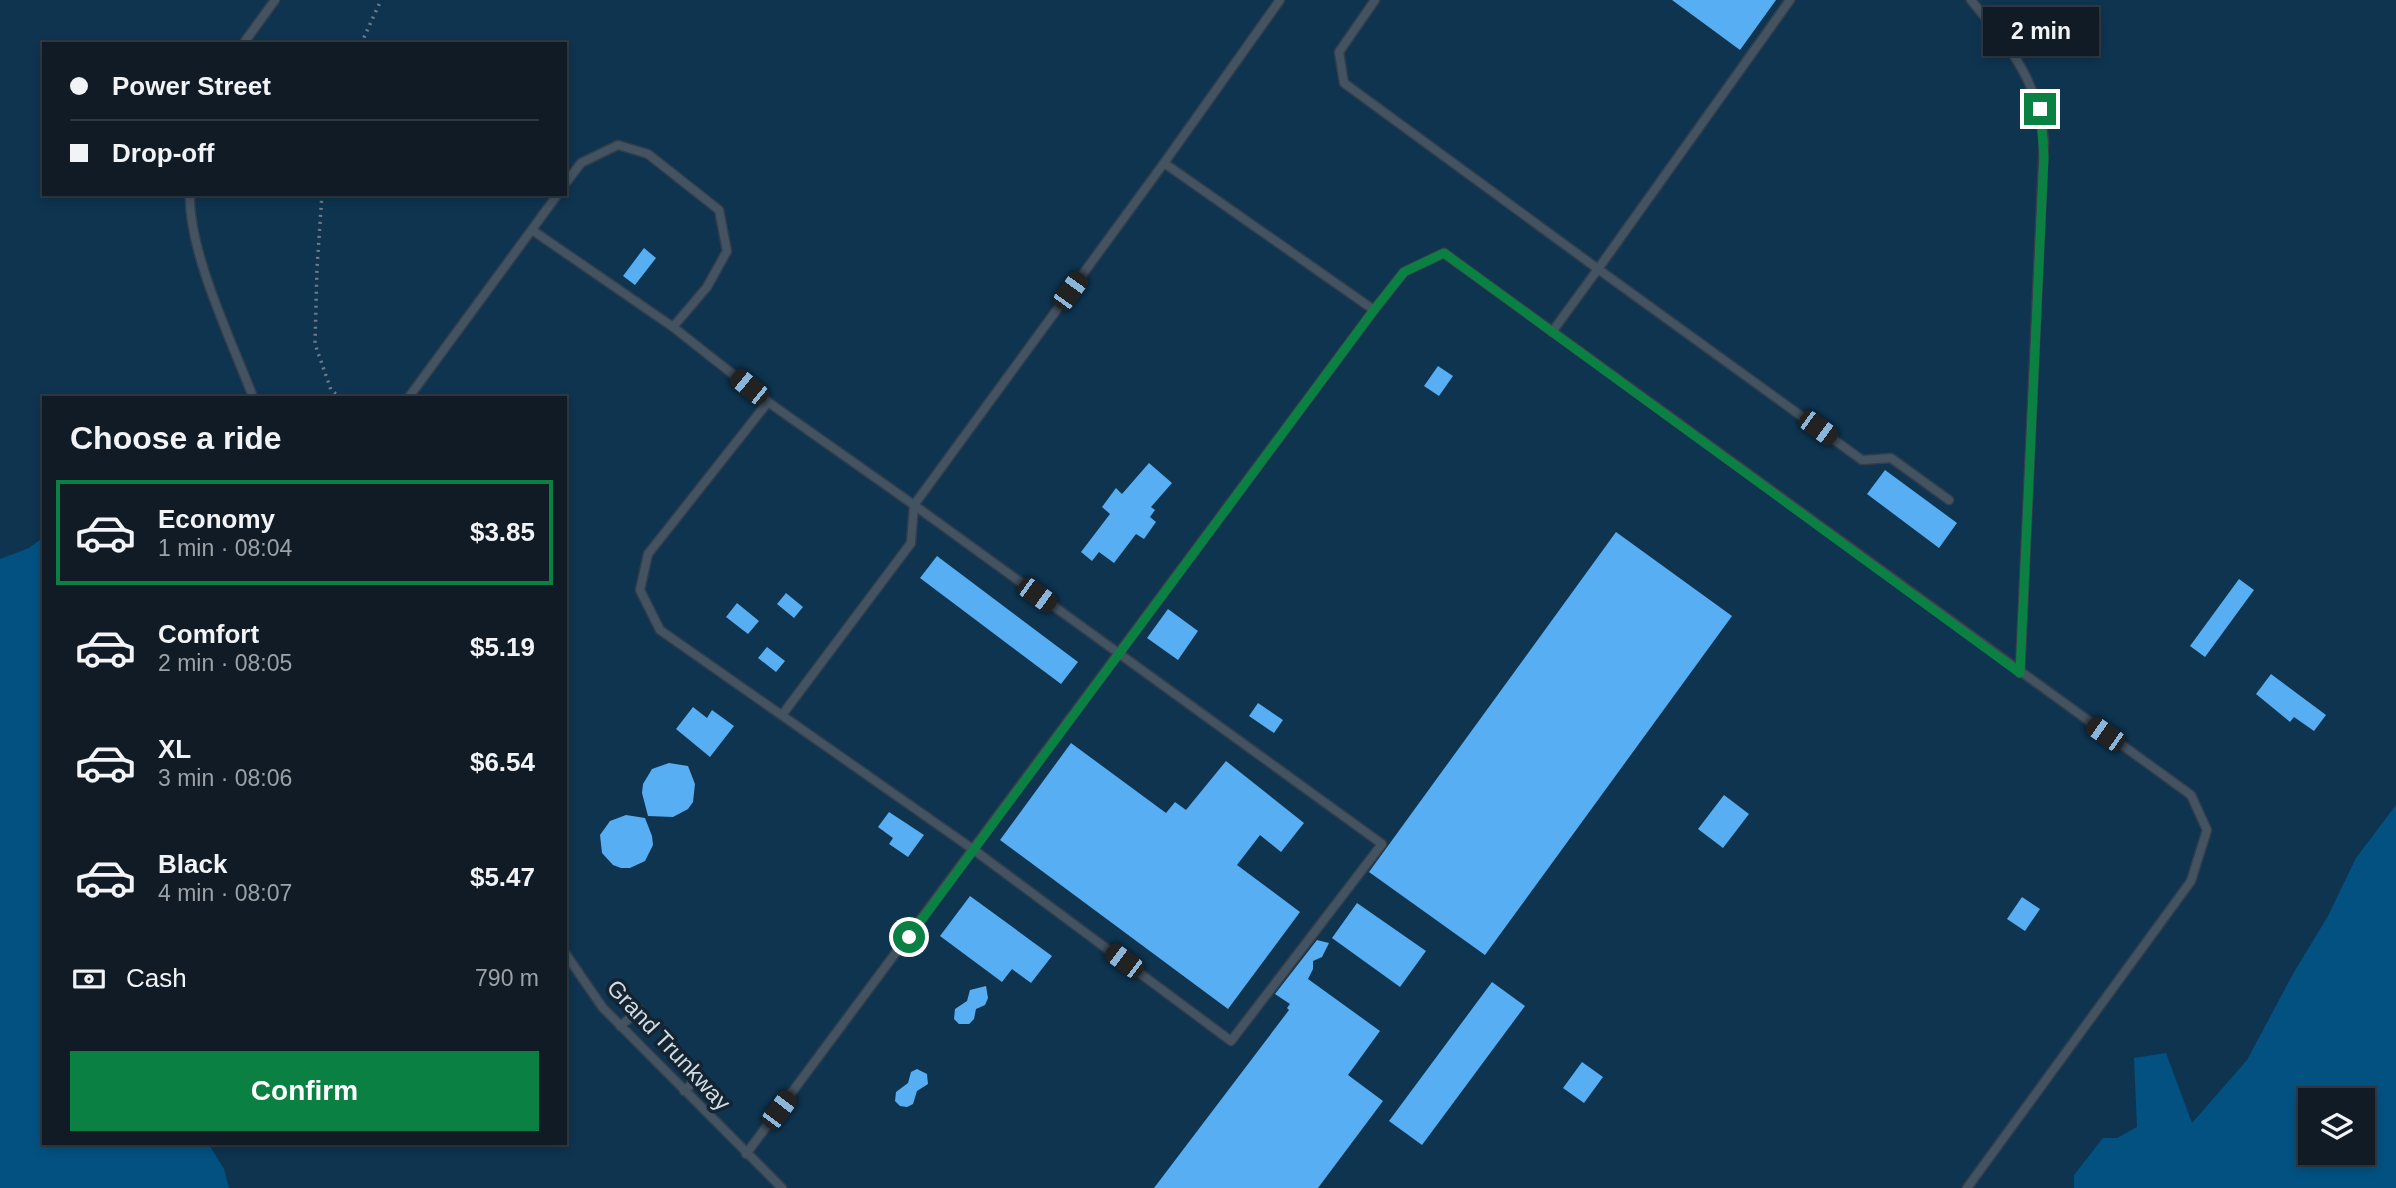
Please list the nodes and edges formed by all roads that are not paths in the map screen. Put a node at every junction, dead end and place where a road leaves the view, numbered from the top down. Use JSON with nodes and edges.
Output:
{"nodes":[{"id":1,"x":275,"y":0,"type":"edge"},
{"id":2,"x":1280,"y":0,"type":"edge"},
{"id":3,"x":1375,"y":0,"type":"edge"},
{"id":4,"x":1790,"y":0,"type":"edge"},
{"id":5,"x":1971,"y":0,"type":"edge"},
{"id":6,"x":244,"y":42,"type":"edge"},
{"id":7,"x":1164,"y":163,"type":"junction"},
{"id":8,"x":567,"y":181,"type":"edge"},
{"id":9,"x":190,"y":196,"type":"edge"},
{"id":10,"x":557,"y":196,"type":"edge"},
{"id":11,"x":532,"y":230,"type":"junction"},
{"id":12,"x":1598,"y":269,"type":"junction"},
{"id":13,"x":1374,"y":310,"type":"junction"},
{"id":14,"x":673,"y":327,"type":"junction"},
{"id":15,"x":1552,"y":332,"type":"junction"},
{"id":16,"x":253,"y":396,"type":"edge"},
{"id":17,"x":410,"y":396,"type":"edge"},
{"id":18,"x":768,"y":402,"type":"junction"},
{"id":19,"x":1949,"y":500,"type":"dead end"},
{"id":20,"x":914,"y":505,"type":"junction"},
{"id":21,"x":1119,"y":655,"type":"junction"},
{"id":22,"x":2020,"y":673,"type":"junction"},
{"id":23,"x":782,"y":715,"type":"junction"},
{"id":24,"x":974,"y":850,"type":"junction"},
{"id":25,"x":567,"y":956,"type":"edge"},
{"id":26,"x":640,"y":1010,"type":"dead end"},
{"id":27,"x":621,"y":1026,"type":"junction"},
{"id":28,"x":699,"y":1077,"type":"dead end"},
{"id":29,"x":684,"y":1091,"type":"junction"},
{"id":30,"x":746,"y":1154,"type":"junction"},
{"id":31,"x":782,"y":1188,"type":"edge"},
{"id":32,"x":1968,"y":1188,"type":"edge"}],
"edges":[{"from":1,"to":6,"type":"lane"},
{"from":2,"to":7,"type":"lane"},
{"from":3,"to":12,"type":"lane"},
{"from":4,"to":12,"type":"lane"},
{"from":5,"to":22,"type":"lane"},
{"from":7,"to":13,"type":"lane"},
{"from":7,"to":20,"type":"lane"},
{"from":8,"to":14,"type":"lane"},
{"from":9,"to":16,"type":"lane"},
{"from":10,"to":11,"type":"lane"},
{"from":11,"to":14,"type":"lane"},
{"from":11,"to":17,"type":"lane"},
{"from":12,"to":15,"type":"lane"},
{"from":12,"to":19,"type":"lane"},
{"from":13,"to":15,"type":"lane"},
{"from":13,"to":21,"type":"lane"},
{"from":14,"to":18,"type":"lane"},
{"from":15,"to":22,"type":"lane"},
{"from":18,"to":20,"type":"lane"},
{"from":18,"to":23,"type":"lane"},
{"from":20,"to":21,"type":"lane"},
{"from":20,"to":23,"type":"lane"},
{"from":21,"to":24,"type":"lane"},
{"from":21,"to":24,"type":"lane"},
{"from":22,"to":32,"type":"lane"},
{"from":23,"to":24,"type":"lane"},
{"from":24,"to":30,"type":"lane"},
{"from":25,"to":27,"type":"lane","name":"Grand Trunkway"},
{"from":26,"to":27,"type":"lane"},
{"from":27,"to":29,"type":"lane","name":"Grand Trunkway"},
{"from":28,"to":29,"type":"lane"},
{"from":29,"to":30,"type":"lane","name":"Grand Trunkway"},
{"from":30,"to":31,"type":"lane","name":"Grand Trunkway"}]}
